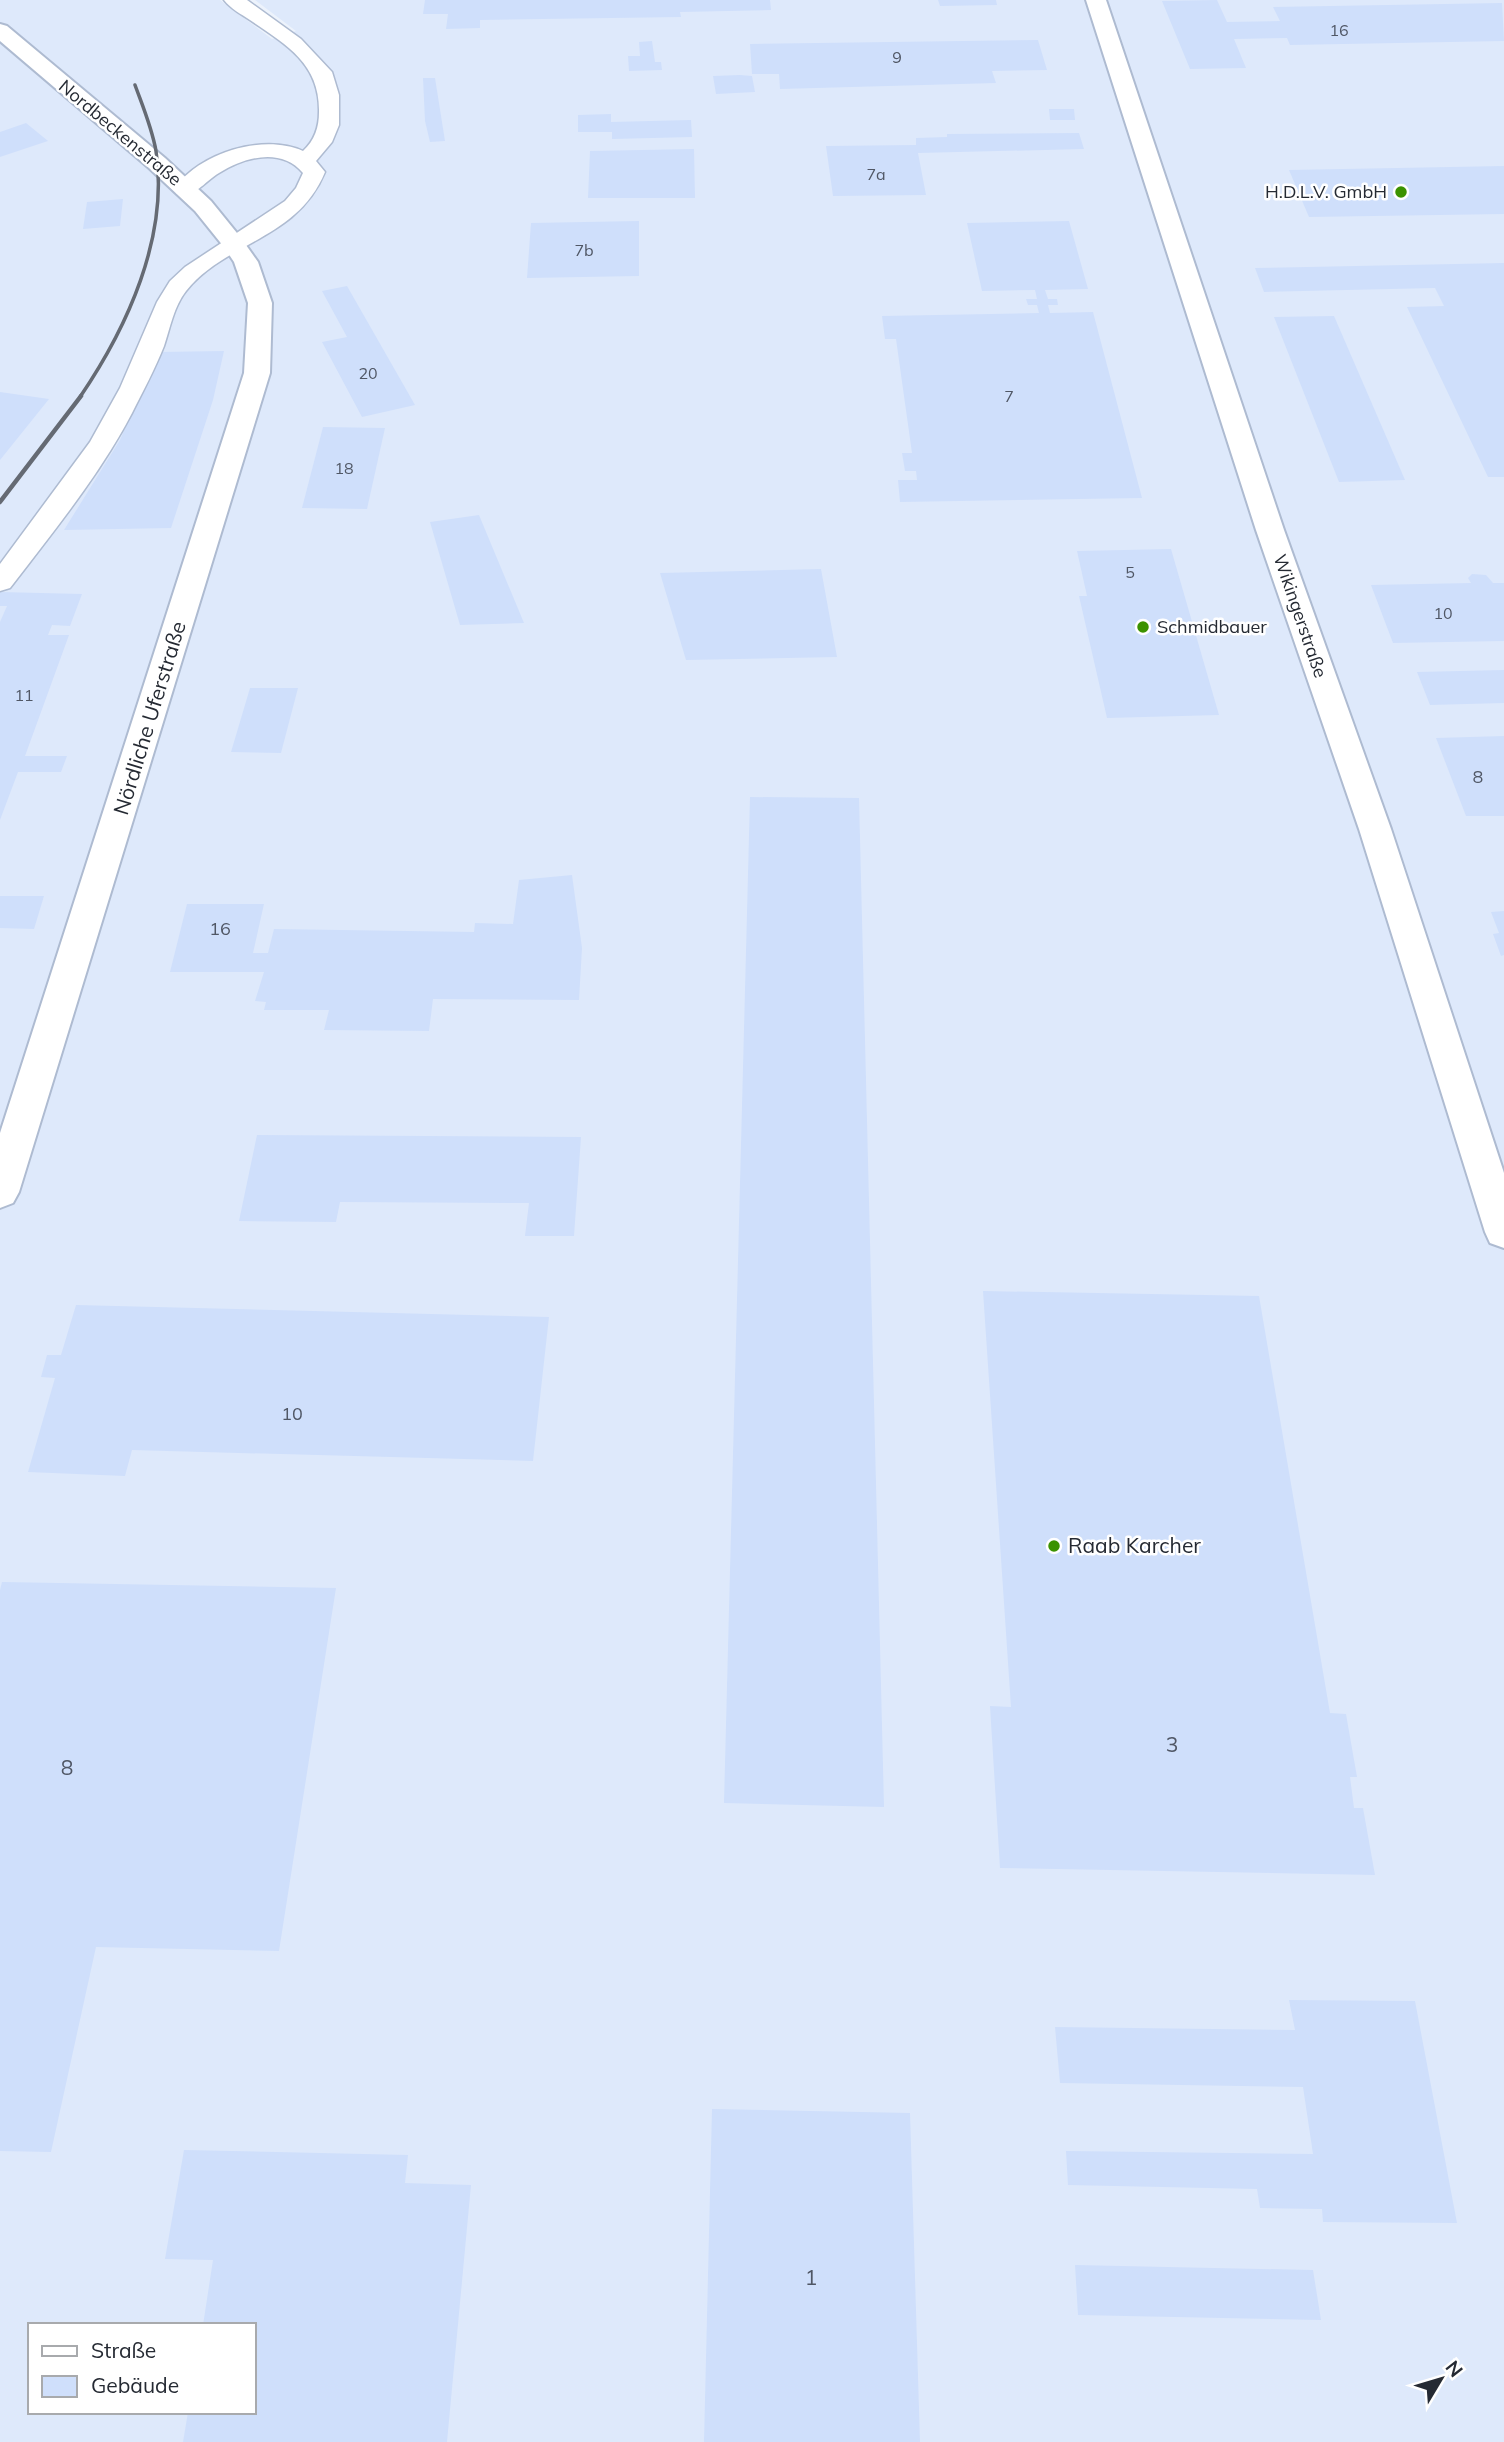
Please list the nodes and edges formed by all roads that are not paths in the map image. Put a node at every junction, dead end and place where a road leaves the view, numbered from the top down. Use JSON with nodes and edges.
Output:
{"nodes":[{"id":1,"x":234,"y":0,"type":"edge"},
{"id":2,"x":1096,"y":0,"type":"edge"},
{"id":3,"x":0,"y":30,"type":"edge"},
{"id":4,"x":305,"y":159,"type":"junction"},
{"id":5,"x":185,"y":189,"type":"junction"},
{"id":6,"x":233,"y":243,"type":"junction"},
{"id":7,"x":0,"y":582,"type":"edge"},
{"id":8,"x":0,"y":1192,"type":"edge"},
{"id":9,"x":1504,"y":1232,"type":"edge"}],
"edges":[{"from":1,"to":4,"type":"lane"},
{"from":2,"to":9,"type":"street","name":"Wikingerstraße"},
{"from":3,"to":5,"type":"street","name":"Nordbeckenstraße"},
{"from":4,"to":5,"type":"lane"},
{"from":4,"to":6,"type":"lane"},
{"from":5,"to":6,"type":"street","name":"Nordbeckenstraße"},
{"from":6,"to":7,"type":"lane"},
{"from":6,"to":8,"type":"street","name":"Nördliche Uferstraße"}]}
